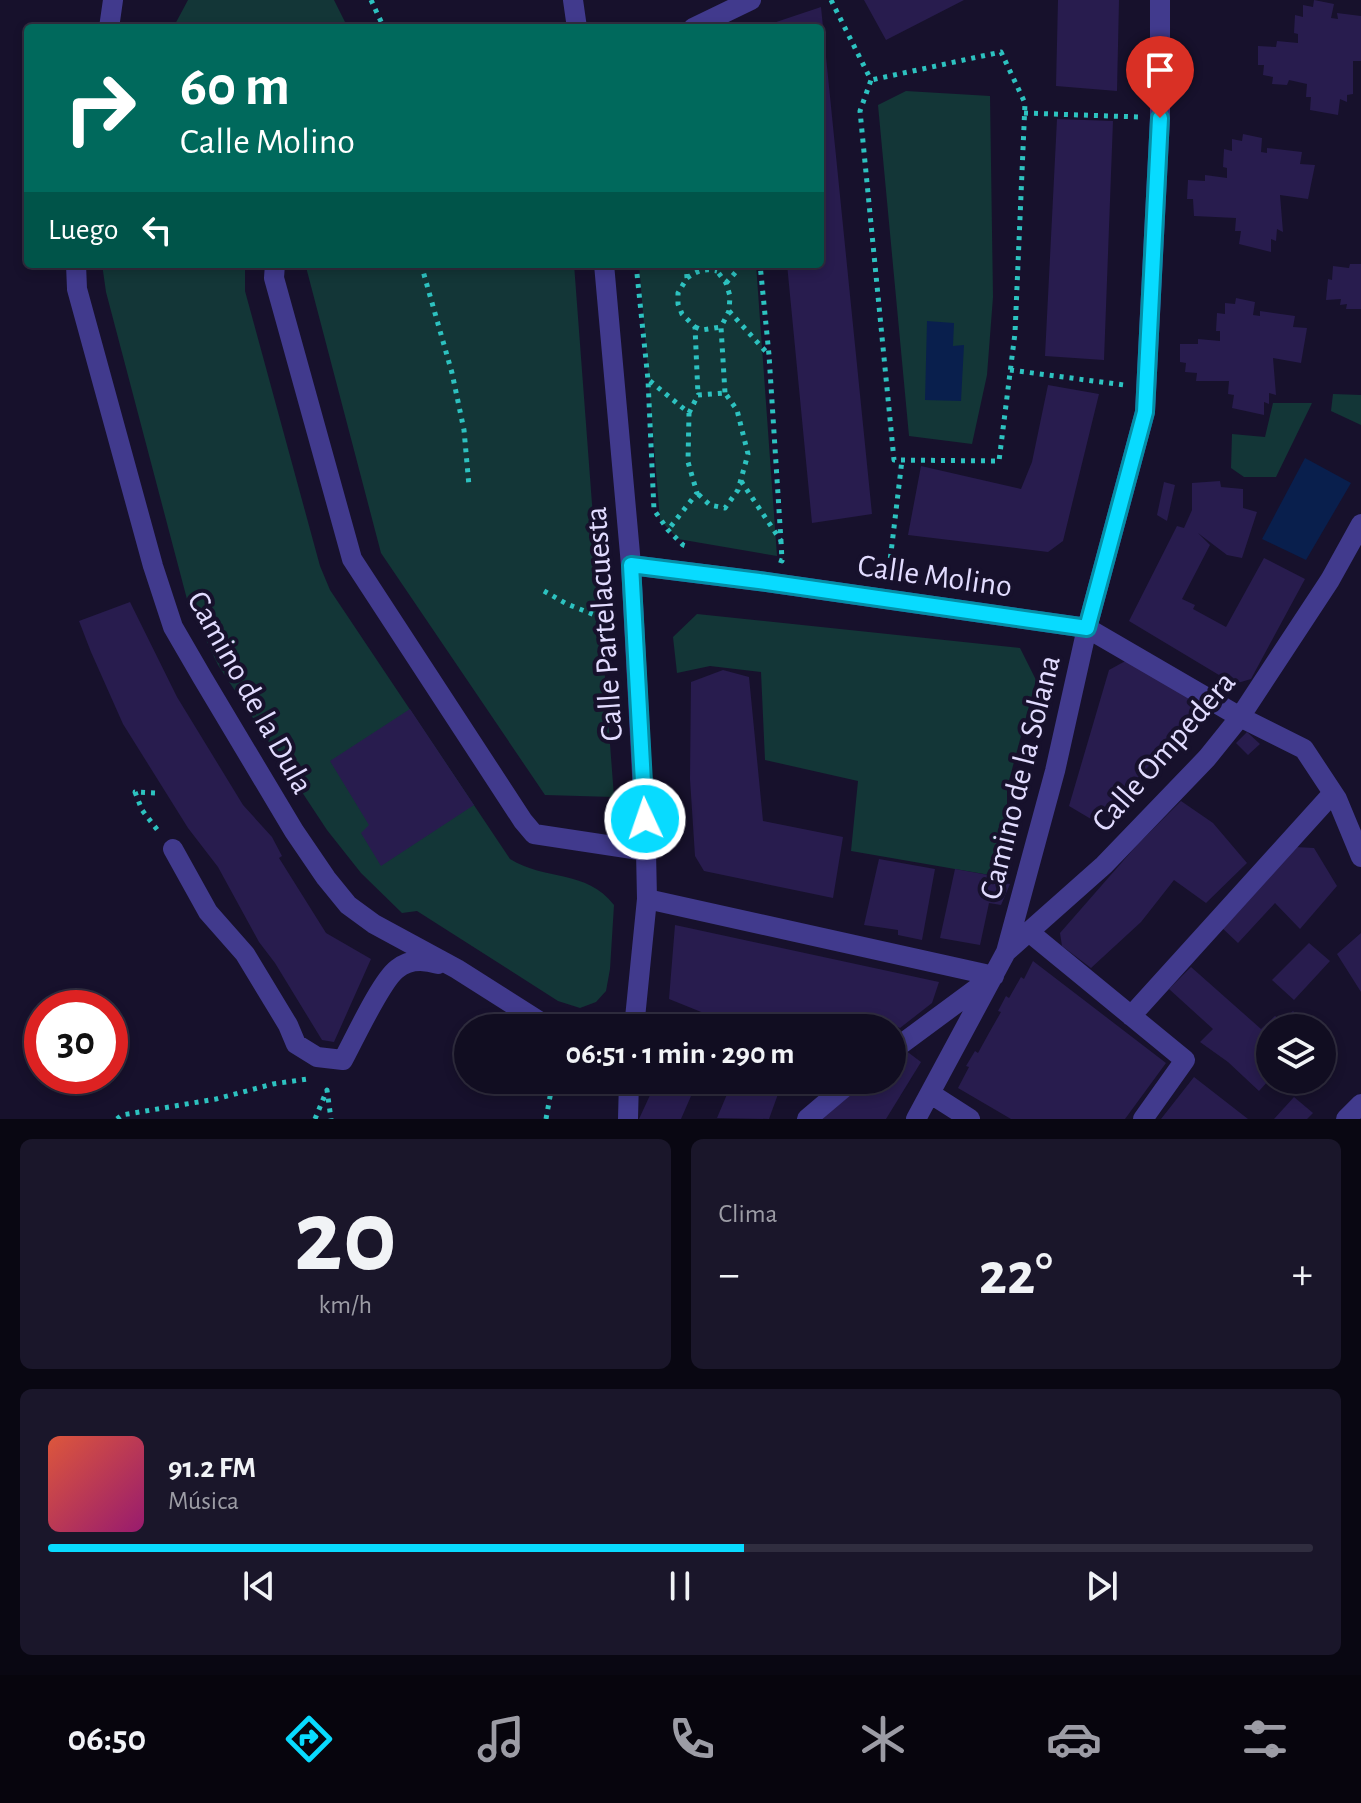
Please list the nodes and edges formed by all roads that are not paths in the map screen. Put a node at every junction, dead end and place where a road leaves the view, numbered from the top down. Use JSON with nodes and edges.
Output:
{"nodes":[{"id":1,"x":113,"y":0,"type":"edge"},
{"id":2,"x":573,"y":0,"type":"edge"},
{"id":3,"x":751,"y":0,"type":"edge"},
{"id":4,"x":1160,"y":0,"type":"edge"},
{"id":5,"x":110,"y":24,"type":"edge"},
{"id":6,"x":576,"y":24,"type":"edge"},
{"id":7,"x":701,"y":24,"type":"edge"},
{"id":8,"x":76,"y":268,"type":"edge"},
{"id":9,"x":275,"y":268,"type":"edge"},
{"id":10,"x":604,"y":268,"type":"edge"},
{"id":11,"x":1361,"y":524,"type":"edge"},
{"id":12,"x":631,"y":565,"type":"junction"},
{"id":13,"x":1087,"y":628,"type":"junction"},
{"id":14,"x":1240,"y":717,"type":"junction"},
{"id":15,"x":1333,"y":793,"type":"junction"},
{"id":16,"x":173,"y":849,"type":"road end"},
{"id":17,"x":646,"y":851,"type":"junction"},
{"id":18,"x":1361,"y":857,"type":"edge"},
{"id":19,"x":647,"y":899,"type":"junction"},
{"id":20,"x":1029,"y":932,"type":"junction"},
{"id":21,"x":1006,"y":952,"type":"junction"},
{"id":22,"x":457,"y":969,"type":"junction"},
{"id":23,"x":994,"y":976,"type":"junction"},
{"id":24,"x":528,"y":1014,"type":"edge"},
{"id":25,"x":631,"y":1014,"type":"edge"},
{"id":26,"x":1131,"y":1016,"type":"junction"},
{"id":27,"x":906,"y":1041,"type":"edge"},
{"id":28,"x":629,"y":1094,"type":"edge"},
{"id":29,"x":836,"y":1094,"type":"edge"},
{"id":30,"x":931,"y":1094,"type":"junction"},
{"id":31,"x":1361,"y":1104,"type":"edge"},
{"id":32,"x":628,"y":1119,"type":"edge"},
{"id":33,"x":807,"y":1119,"type":"edge"},
{"id":34,"x":916,"y":1119,"type":"edge"},
{"id":35,"x":970,"y":1119,"type":"edge"},
{"id":36,"x":1143,"y":1119,"type":"edge"},
{"id":37,"x":1346,"y":1119,"type":"edge"}],
"edges":[{"from":1,"to":5,"type":"street"},
{"from":2,"to":6,"type":"street"},
{"from":3,"to":7,"type":"street"},
{"from":4,"to":13,"type":"street","name":"Camino de la Solana"},
{"from":8,"to":22,"type":"street","name":"Camino de la Dula"},
{"from":9,"to":17,"type":"street"},
{"from":10,"to":12,"type":"street","name":"Calle Partelacuesta"},
{"from":11,"to":14,"type":"street","name":"Calle Ompedera"},
{"from":12,"to":13,"type":"street","name":"Calle Molino"},
{"from":12,"to":17,"type":"street","name":"Calle Partelacuesta"},
{"from":13,"to":14,"type":"street"},
{"from":13,"to":21,"type":"street","name":"Camino de la Solana"},
{"from":14,"to":15,"type":"street"},
{"from":14,"to":20,"type":"street","name":"Calle Ompedera"},
{"from":15,"to":18,"type":"street"},
{"from":15,"to":26,"type":"street"},
{"from":16,"to":22,"type":"street"},
{"from":17,"to":19,"type":"street","name":"Calle Partelacuesta"},
{"from":19,"to":23,"type":"street"},
{"from":19,"to":25,"type":"street","name":"Calle Partelacuesta"},
{"from":20,"to":21,"type":"street","name":"Calle Ompedera"},
{"from":20,"to":26,"type":"street"},
{"from":21,"to":23,"type":"street"},
{"from":22,"to":24,"type":"street","name":"Camino de la Dula"},
{"from":23,"to":27,"type":"street"},
{"from":23,"to":30,"type":"street"},
{"from":26,"to":36,"type":"street"},
{"from":28,"to":32,"type":"street"},
{"from":29,"to":33,"type":"street"},
{"from":30,"to":34,"type":"street"},
{"from":30,"to":35,"type":"street"},
{"from":31,"to":37,"type":"street"}]}
